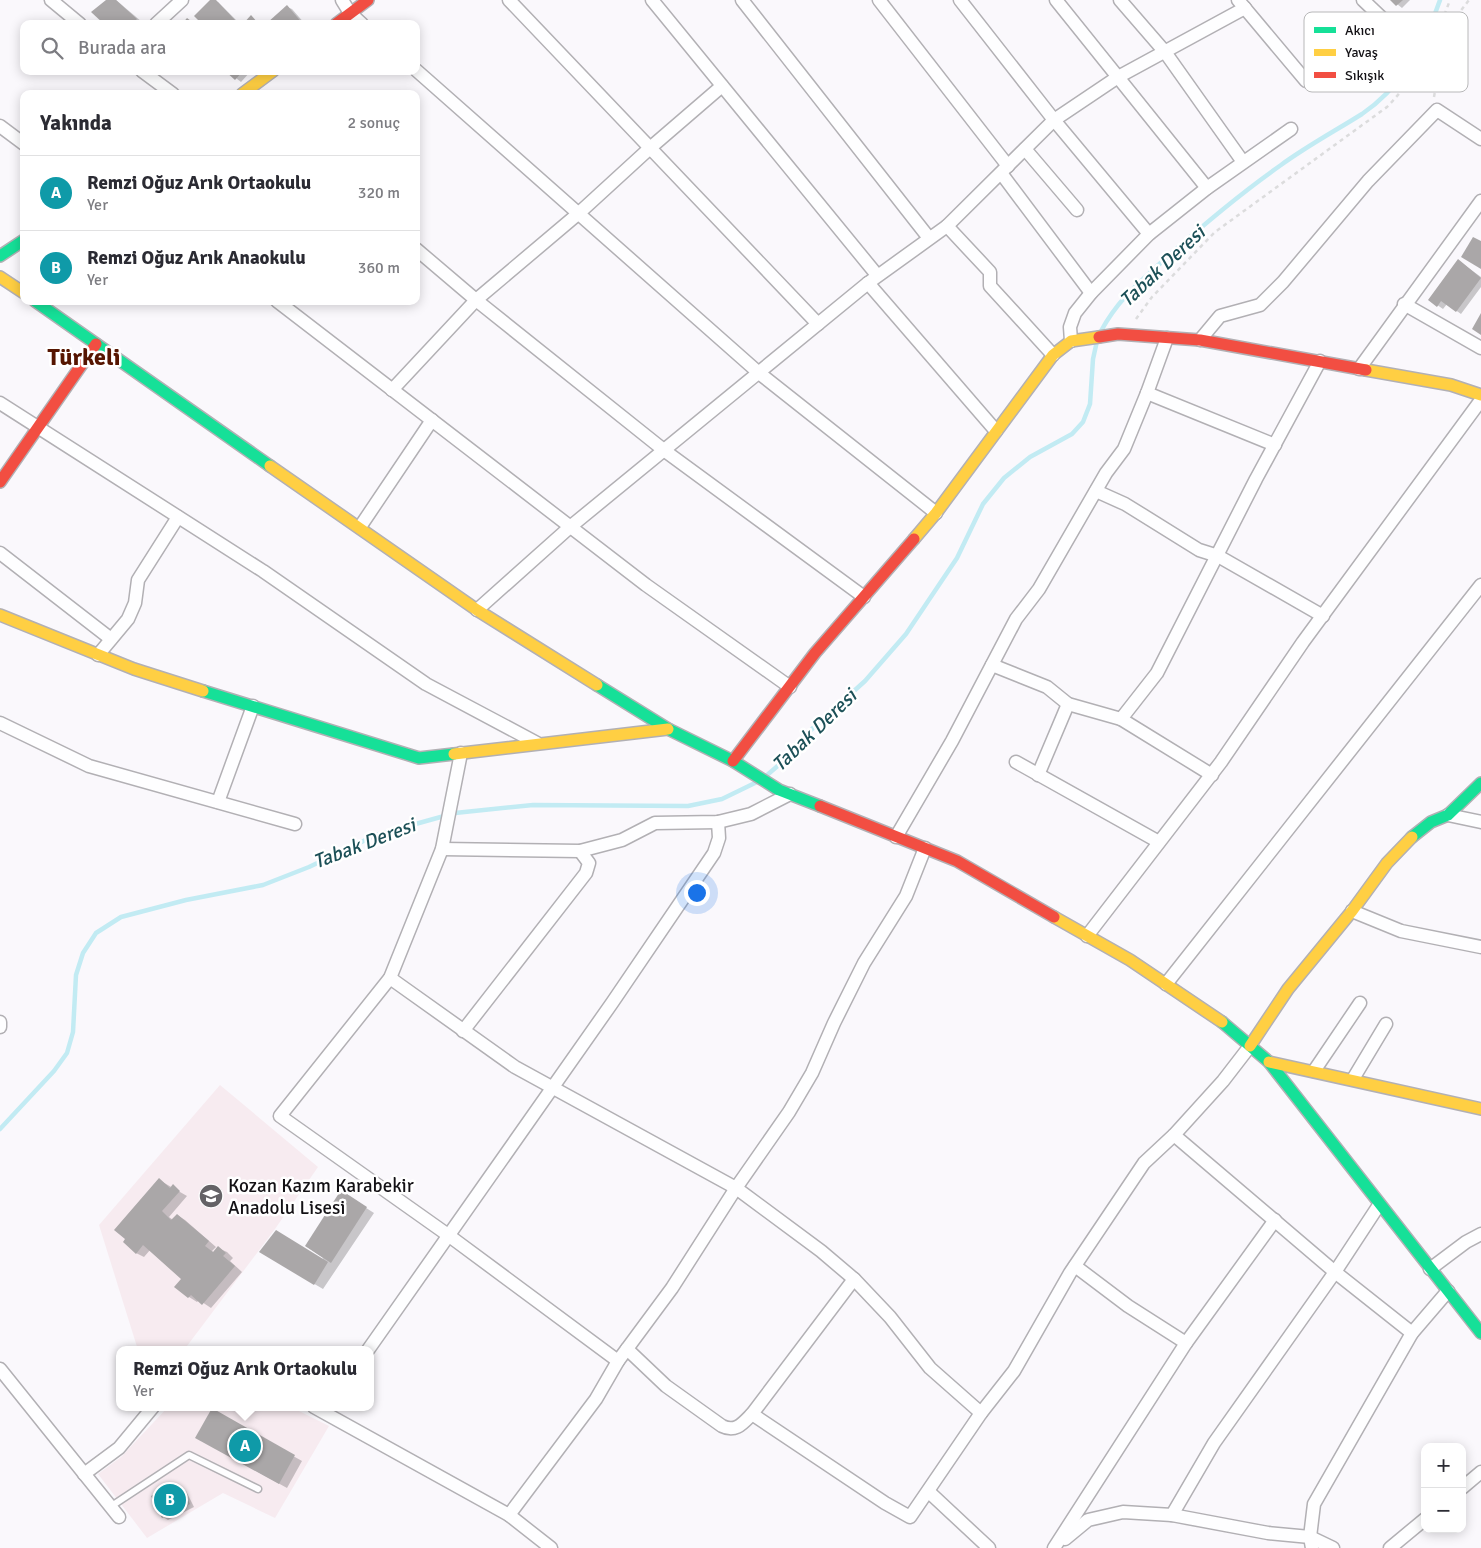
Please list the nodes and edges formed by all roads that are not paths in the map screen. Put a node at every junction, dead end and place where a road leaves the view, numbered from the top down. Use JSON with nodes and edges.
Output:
{"nodes":[{"id":1,"x":51,"y":0,"type":"edge"},
{"id":2,"x":182,"y":0,"type":"edge"},
{"id":3,"x":342,"y":0,"type":"edge"},
{"id":4,"x":368,"y":0,"type":"edge"},
{"id":5,"x":509,"y":0,"type":"edge"},
{"id":6,"x":652,"y":0,"type":"edge"},
{"id":7,"x":742,"y":0,"type":"edge"},
{"id":8,"x":879,"y":0,"type":"edge"},
{"id":9,"x":960,"y":0,"type":"edge"},
{"id":10,"x":1056,"y":0,"type":"edge"},
{"id":11,"x":1120,"y":0,"type":"edge"},
{"id":12,"x":1363,"y":0,"type":"edge"},
{"id":13,"x":1242,"y":4,"type":"edge"},
{"id":14,"x":1376,"y":12,"type":"edge"},
{"id":15,"x":350,"y":14,"type":"junction"},
{"id":16,"x":75,"y":20,"type":"edge"},
{"id":17,"x":160,"y":20,"type":"edge"},
{"id":18,"x":342,"y":20,"type":"edge"},
{"id":19,"x":357,"y":20,"type":"edge"},
{"id":20,"x":1165,"y":52,"type":"junction"},
{"id":21,"x":420,"y":74,"type":"edge"},
{"id":22,"x":147,"y":75,"type":"edge"},
{"id":23,"x":268,"y":75,"type":"edge"},
{"id":24,"x":1118,"y":77,"type":"junction"},
{"id":25,"x":1304,"y":78,"type":"edge"},
{"id":26,"x":722,"y":86,"type":"junction"},
{"id":27,"x":168,"y":90,"type":"edge"},
{"id":28,"x":247,"y":90,"type":"edge"},
{"id":29,"x":1054,"y":120,"type":"junction"},
{"id":30,"x":0,"y":126,"type":"edge"},
{"id":31,"x":1292,"y":129,"type":"dead end"},
{"id":32,"x":1481,"y":139,"type":"edge"},
{"id":33,"x":20,"y":141,"type":"edge"},
{"id":34,"x":650,"y":148,"type":"junction"},
{"id":35,"x":1025,"y":149,"type":"junction"},
{"id":36,"x":1243,"y":162,"type":"junction"},
{"id":37,"x":1004,"y":170,"type":"junction"},
{"id":38,"x":1207,"y":188,"type":"junction"},
{"id":39,"x":1481,"y":201,"type":"edge"},
{"id":40,"x":1077,"y":210,"type":"dead end"},
{"id":41,"x":579,"y":213,"type":"junction"},
{"id":42,"x":947,"y":226,"type":"junction"},
{"id":43,"x":1149,"y":234,"type":"junction"},
{"id":44,"x":930,"y":238,"type":"junction"},
{"id":45,"x":20,"y":243,"type":"edge"},
{"id":46,"x":420,"y":252,"type":"edge"},
{"id":47,"x":0,"y":256,"type":"edge"},
{"id":48,"x":0,"y":277,"type":"edge"},
{"id":49,"x":873,"y":279,"type":"junction"},
{"id":50,"x":20,"y":291,"type":"edge"},
{"id":51,"x":1091,"y":293,"type":"junction"},
{"id":52,"x":476,"y":300,"type":"junction"},
{"id":53,"x":1404,"y":304,"type":"junction"},
{"id":54,"x":41,"y":305,"type":"edge"},
{"id":55,"x":282,"y":305,"type":"edge"},
{"id":56,"x":818,"y":324,"type":"junction"},
{"id":57,"x":1167,"y":338,"type":"junction"},
{"id":58,"x":1077,"y":339,"type":"junction"},
{"id":59,"x":1200,"y":340,"type":"junction"},
{"id":60,"x":96,"y":344,"type":"junction"},
{"id":61,"x":1481,"y":348,"type":"edge"},
{"id":62,"x":1053,"y":355,"type":"junction"},
{"id":63,"x":1320,"y":362,"type":"junction"},
{"id":64,"x":1359,"y":368,"type":"junction"},
{"id":65,"x":759,"y":373,"type":"junction"},
{"id":66,"x":392,"y":390,"type":"junction"},
{"id":67,"x":1147,"y":394,"type":"junction"},
{"id":68,"x":1481,"y":395,"type":"edge"},
{"id":69,"x":1481,"y":400,"type":"edge"},
{"id":70,"x":0,"y":403,"type":"edge"},
{"id":71,"x":432,"y":420,"type":"junction"},
{"id":72,"x":38,"y":427,"type":"junction"},
{"id":73,"x":996,"y":431,"type":"junction"},
{"id":74,"x":1275,"y":445,"type":"junction"},
{"id":75,"x":664,"y":451,"type":"junction"},
{"id":76,"x":0,"y":482,"type":"edge"},
{"id":77,"x":1096,"y":491,"type":"junction"},
{"id":78,"x":936,"y":512,"type":"junction"},
{"id":79,"x":178,"y":517,"type":"junction"},
{"id":80,"x":360,"y":527,"type":"junction"},
{"id":81,"x":570,"y":527,"type":"junction"},
{"id":82,"x":0,"y":552,"type":"edge"},
{"id":83,"x":1218,"y":556,"type":"junction"},
{"id":84,"x":1481,"y":585,"type":"edge"},
{"id":85,"x":864,"y":597,"type":"junction"},
{"id":86,"x":477,"y":610,"type":"junction"},
{"id":87,"x":0,"y":615,"type":"edge"},
{"id":88,"x":1322,"y":616,"type":"junction"},
{"id":89,"x":111,"y":639,"type":"junction"},
{"id":90,"x":98,"y":655,"type":"junction"},
{"id":91,"x":992,"y":665,"type":"junction"},
{"id":92,"x":790,"y":687,"type":"junction"},
{"id":93,"x":1068,"y":704,"type":"junction"},
{"id":94,"x":254,"y":706,"type":"junction"},
{"id":95,"x":1121,"y":719,"type":"junction"},
{"id":96,"x":0,"y":723,"type":"edge"},
{"id":97,"x":668,"y":729,"type":"junction"},
{"id":98,"x":537,"y":743,"type":"junction"},
{"id":99,"x":461,"y":752,"type":"junction"},
{"id":100,"x":733,"y":761,"type":"junction"},
{"id":101,"x":1016,"y":762,"type":"dead end"},
{"id":102,"x":1038,"y":775,"type":"junction"},
{"id":103,"x":1212,"y":775,"type":"junction"},
{"id":104,"x":1481,"y":783,"type":"edge"},
{"id":105,"x":785,"y":792,"type":"junction"},
{"id":106,"x":218,"y":802,"type":"junction"},
{"id":107,"x":1448,"y":815,"type":"junction"},
{"id":108,"x":718,"y":822,"type":"junction"},
{"id":109,"x":1481,"y":822,"type":"edge"},
{"id":110,"x":296,"y":824,"type":"dead end"},
{"id":111,"x":896,"y":837,"type":"junction"},
{"id":112,"x":1159,"y":842,"type":"junction"},
{"id":113,"x":925,"y":848,"type":"junction"},
{"id":114,"x":442,"y":849,"type":"junction"},
{"id":115,"x":580,"y":851,"type":"junction"},
{"id":116,"x":1352,"y":911,"type":"junction"},
{"id":117,"x":1087,"y":936,"type":"junction"},
{"id":118,"x":1481,"y":947,"type":"edge"},
{"id":119,"x":390,"y":978,"type":"junction"},
{"id":120,"x":1166,"y":984,"type":"junction"},
{"id":121,"x":1360,"y":1003,"type":"dead end"},
{"id":122,"x":0,"y":1022,"type":"edge"},
{"id":123,"x":1386,"y":1024,"type":"dead end"},
{"id":124,"x":0,"y":1027,"type":"edge"},
{"id":125,"x":463,"y":1031,"type":"junction"},
{"id":126,"x":1250,"y":1046,"type":"junction"},
{"id":127,"x":1269,"y":1062,"type":"junction"},
{"id":128,"x":1314,"y":1071,"type":"junction"},
{"id":129,"x":1353,"y":1079,"type":"junction"},
{"id":130,"x":552,"y":1086,"type":"junction"},
{"id":131,"x":1480,"y":1107,"type":"edge"},
{"id":132,"x":1174,"y":1135,"type":"junction"},
{"id":133,"x":736,"y":1188,"type":"junction"},
{"id":134,"x":1379,"y":1205,"type":"junction"},
{"id":135,"x":1275,"y":1220,"type":"junction"},
{"id":136,"x":1481,"y":1234,"type":"edge"},
{"id":137,"x":448,"y":1235,"type":"junction"},
{"id":138,"x":1075,"y":1266,"type":"junction"},
{"id":139,"x":1430,"y":1269,"type":"junction"},
{"id":140,"x":1335,"y":1272,"type":"junction"},
{"id":141,"x":854,"y":1279,"type":"junction"},
{"id":142,"x":1448,"y":1292,"type":"junction"},
{"id":143,"x":1412,"y":1333,"type":"junction"},
{"id":144,"x":1481,"y":1333,"type":"edge"},
{"id":145,"x":1186,"y":1343,"type":"junction"},
{"id":146,"x":371,"y":1346,"type":"edge"},
{"id":147,"x":627,"y":1349,"type":"junction"},
{"id":148,"x":618,"y":1361,"type":"junction"},
{"id":149,"x":0,"y":1369,"type":"edge"},
{"id":150,"x":150,"y":1411,"type":"edge"},
{"id":151,"x":325,"y":1411,"type":"edge"},
{"id":152,"x":981,"y":1413,"type":"junction"},
{"id":153,"x":752,"y":1414,"type":"junction"},
{"id":154,"x":1481,"y":1472,"type":"edge"},
{"id":155,"x":84,"y":1474,"type":"junction"},
{"id":156,"x":1466,"y":1485,"type":"edge"},
{"id":157,"x":258,"y":1488,"type":"dead end"},
{"id":158,"x":929,"y":1492,"type":"junction"},
{"id":159,"x":110,"y":1507,"type":"junction"},
{"id":160,"x":508,"y":1515,"type":"junction"},
{"id":161,"x":1172,"y":1515,"type":"junction"},
{"id":162,"x":119,"y":1517,"type":"dead end"},
{"id":163,"x":1421,"y":1522,"type":"edge"},
{"id":164,"x":1311,"y":1543,"type":"edge"},
{"id":165,"x":550,"y":1548,"type":"edge"},
{"id":166,"x":989,"y":1548,"type":"edge"},
{"id":167,"x":1054,"y":1548,"type":"edge"},
{"id":168,"x":1333,"y":1548,"type":"edge"},
{"id":169,"x":1390,"y":1548,"type":"edge"}],
"edges":[{"from":1,"to":16,"type":"street"},
{"from":2,"to":17,"type":"street"},
{"from":3,"to":15,"type":"street"},
{"from":4,"to":15,"type":"street"},
{"from":5,"to":34,"type":"street"},
{"from":6,"to":26,"type":"street"},
{"from":7,"to":44,"type":"street"},
{"from":8,"to":37,"type":"street"},
{"from":9,"to":29,"type":"street"},
{"from":10,"to":24,"type":"street"},
{"from":11,"to":20,"type":"street"},
{"from":12,"to":14,"type":"street"},
{"from":13,"to":20,"type":"street"},
{"from":13,"to":25,"type":"street"},
{"from":15,"to":18,"type":"street"},
{"from":15,"to":19,"type":"street"},
{"from":20,"to":24,"type":"street"},
{"from":20,"to":36,"type":"street"},
{"from":21,"to":41,"type":"street"},
{"from":22,"to":27,"type":"street"},
{"from":23,"to":28,"type":"street"},
{"from":24,"to":29,"type":"street"},
{"from":24,"to":38,"type":"street"},
{"from":26,"to":34,"type":"street"},
{"from":26,"to":49,"type":"street"},
{"from":29,"to":35,"type":"street"},
{"from":29,"to":43,"type":"street"},
{"from":30,"to":33,"type":"street"},
{"from":31,"to":36,"type":"street"},
{"from":32,"to":59,"type":"street"},
{"from":34,"to":41,"type":"street"},
{"from":34,"to":56,"type":"street"},
{"from":35,"to":37,"type":"street"},
{"from":35,"to":40,"type":"street"},
{"from":36,"to":38,"type":"street"},
{"from":37,"to":42,"type":"street"},
{"from":37,"to":51,"type":"street"},
{"from":38,"to":43,"type":"street"},
{"from":39,"to":53,"type":"street"},
{"from":41,"to":52,"type":"street"},
{"from":41,"to":65,"type":"street"},
{"from":42,"to":44,"type":"street"},
{"from":42,"to":62,"type":"street"},
{"from":43,"to":51,"type":"street"},
{"from":44,"to":49,"type":"street"},
{"from":45,"to":47,"type":"street"},
{"from":46,"to":52,"type":"street"},
{"from":48,"to":50,"type":"street"},
{"from":49,"to":56,"type":"street"},
{"from":49,"to":73,"type":"street"},
{"from":51,"to":58,"type":"street"},
{"from":52,"to":66,"type":"street"},
{"from":52,"to":75,"type":"street"},
{"from":53,"to":61,"type":"street"},
{"from":53,"to":64,"type":"street"},
{"from":54,"to":60,"type":"street"},
{"from":55,"to":66,"type":"street"},
{"from":56,"to":65,"type":"street"},
{"from":57,"to":58,"type":"street"},
{"from":57,"to":59,"type":"street"},
{"from":57,"to":67,"type":"street"},
{"from":58,"to":62,"type":"street"},
{"from":59,"to":63,"type":"street"},
{"from":60,"to":72,"type":"street"},
{"from":60,"to":80,"type":"street"},
{"from":62,"to":73,"type":"street"},
{"from":63,"to":64,"type":"street"},
{"from":63,"to":74,"type":"street"},
{"from":64,"to":68,"type":"street"},
{"from":65,"to":75,"type":"street"},
{"from":65,"to":78,"type":"street"},
{"from":66,"to":71,"type":"street"},
{"from":67,"to":74,"type":"street"},
{"from":67,"to":77,"type":"street"},
{"from":69,"to":88,"type":"street"},
{"from":70,"to":72,"type":"street"},
{"from":71,"to":80,"type":"street"},
{"from":71,"to":81,"type":"street"},
{"from":72,"to":76,"type":"street"},
{"from":72,"to":79,"type":"street"},
{"from":73,"to":78,"type":"street"},
{"from":74,"to":83,"type":"street"},
{"from":75,"to":81,"type":"street"},
{"from":75,"to":85,"type":"street"},
{"from":77,"to":83,"type":"street"},
{"from":77,"to":91,"type":"street"},
{"from":78,"to":85,"type":"street"},
{"from":79,"to":89,"type":"street"},
{"from":79,"to":98,"type":"street"},
{"from":80,"to":86,"type":"street"},
{"from":81,"to":86,"type":"street"},
{"from":81,"to":92,"type":"street"},
{"from":82,"to":89,"type":"street"},
{"from":83,"to":88,"type":"street"},
{"from":83,"to":95,"type":"street"},
{"from":84,"to":120,"type":"street"},
{"from":85,"to":92,"type":"street"},
{"from":86,"to":97,"type":"street"},
{"from":87,"to":90,"type":"street"},
{"from":88,"to":103,"type":"street"},
{"from":89,"to":90,"type":"street"},
{"from":90,"to":94,"type":"street"},
{"from":91,"to":93,"type":"street"},
{"from":91,"to":111,"type":"street"},
{"from":92,"to":100,"type":"street"},
{"from":93,"to":95,"type":"street"},
{"from":93,"to":102,"type":"street"},
{"from":94,"to":99,"type":"street"},
{"from":94,"to":106,"type":"street"},
{"from":95,"to":103,"type":"street"},
{"from":96,"to":106,"type":"street"},
{"from":97,"to":98,"type":"street"},
{"from":97,"to":100,"type":"street"},
{"from":98,"to":99,"type":"street"},
{"from":99,"to":114,"type":"street"},
{"from":100,"to":105,"type":"street"},
{"from":101,"to":102,"type":"street"},
{"from":102,"to":112,"type":"street"},
{"from":103,"to":112,"type":"street"},
{"from":104,"to":107,"type":"street"},
{"from":105,"to":108,"type":"street"},
{"from":105,"to":111,"type":"street"},
{"from":106,"to":110,"type":"street"},
{"from":107,"to":109,"type":"street"},
{"from":107,"to":116,"type":"street"},
{"from":108,"to":115,"type":"street"},
{"from":108,"to":130,"type":"street"},
{"from":111,"to":113,"type":"street"},
{"from":112,"to":117,"type":"street"},
{"from":113,"to":117,"type":"street"},
{"from":113,"to":133,"type":"street"},
{"from":114,"to":115,"type":"street"},
{"from":114,"to":119,"type":"street"},
{"from":115,"to":125,"type":"street"},
{"from":116,"to":118,"type":"street"},
{"from":116,"to":126,"type":"street"},
{"from":117,"to":120,"type":"street"},
{"from":119,"to":125,"type":"street"},
{"from":119,"to":137,"type":"street"},
{"from":120,"to":126,"type":"street"},
{"from":121,"to":128,"type":"street"},
{"from":122,"to":124,"type":"street"},
{"from":123,"to":129,"type":"street"},
{"from":125,"to":130,"type":"street"},
{"from":126,"to":127,"type":"street"},
{"from":126,"to":132,"type":"street"},
{"from":127,"to":128,"type":"street"},
{"from":127,"to":134,"type":"street"},
{"from":128,"to":129,"type":"street"},
{"from":129,"to":131,"type":"street"},
{"from":130,"to":133,"type":"street"},
{"from":130,"to":137,"type":"street"},
{"from":132,"to":135,"type":"street"},
{"from":132,"to":138,"type":"street"},
{"from":133,"to":141,"type":"street"},
{"from":133,"to":147,"type":"street"},
{"from":134,"to":139,"type":"street"},
{"from":134,"to":140,"type":"street"},
{"from":135,"to":140,"type":"street"},
{"from":135,"to":145,"type":"street"},
{"from":136,"to":139,"type":"street"},
{"from":137,"to":146,"type":"street"},
{"from":137,"to":148,"type":"street"},
{"from":138,"to":145,"type":"street"},
{"from":138,"to":152,"type":"street"},
{"from":139,"to":142,"type":"street"},
{"from":140,"to":143,"type":"street"},
{"from":140,"to":161,"type":"street"},
{"from":141,"to":152,"type":"street"},
{"from":141,"to":153,"type":"street"},
{"from":142,"to":143,"type":"street"},
{"from":142,"to":144,"type":"street"},
{"from":143,"to":164,"type":"street"},
{"from":145,"to":167,"type":"street"},
{"from":147,"to":148,"type":"street"},
{"from":147,"to":153,"type":"street"},
{"from":148,"to":160,"type":"street"},
{"from":149,"to":155,"type":"street"},
{"from":150,"to":155,"type":"street"},
{"from":151,"to":160,"type":"street"},
{"from":152,"to":158,"type":"street"},
{"from":153,"to":158,"type":"street"},
{"from":154,"to":156,"type":"street"},
{"from":155,"to":159,"type":"street"},
{"from":157,"to":159,"type":"lane"},
{"from":158,"to":166,"type":"street"},
{"from":159,"to":162,"type":"street"},
{"from":160,"to":165,"type":"street"},
{"from":161,"to":164,"type":"street"},
{"from":161,"to":167,"type":"street"},
{"from":163,"to":169,"type":"street"},
{"from":164,"to":168,"type":"street"}]}
